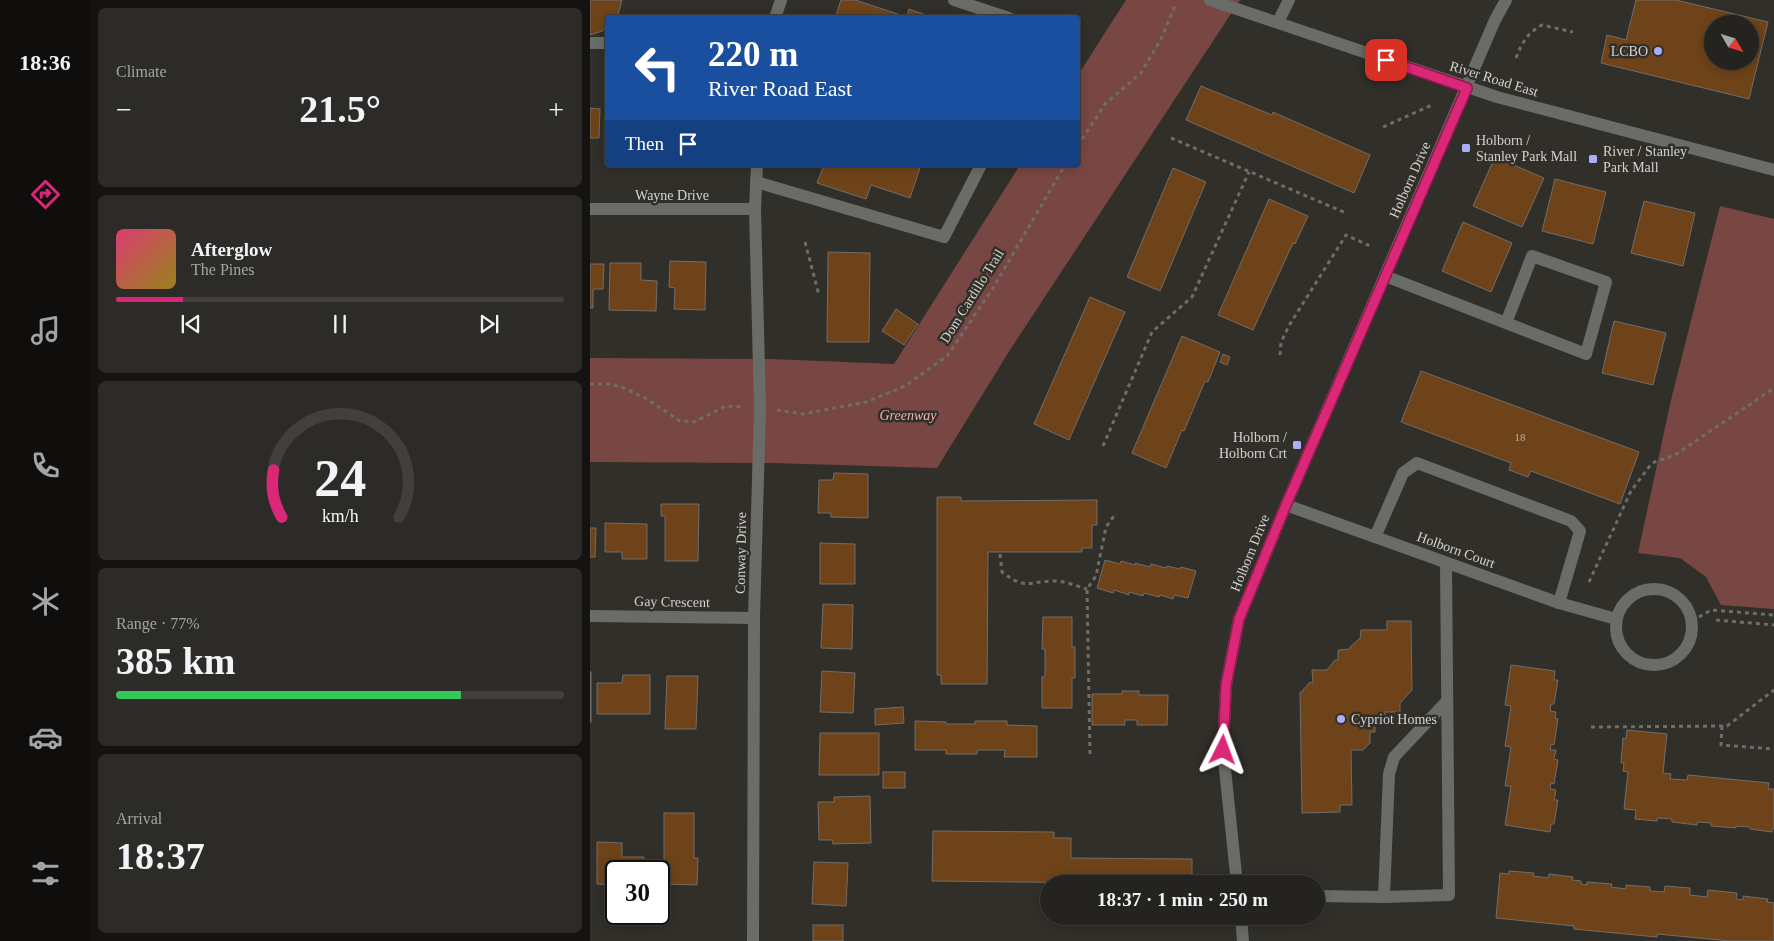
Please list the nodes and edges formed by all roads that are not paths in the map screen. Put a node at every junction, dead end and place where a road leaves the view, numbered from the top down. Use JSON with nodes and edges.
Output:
{"nodes":[{"id":1,"x":781,"y":0,"type":"edge"},
{"id":2,"x":954,"y":0,"type":"edge"},
{"id":3,"x":1210,"y":0,"type":"edge"},
{"id":4,"x":1289,"y":0,"type":"edge"},
{"id":5,"x":1506,"y":0,"type":"edge"},
{"id":6,"x":776,"y":15,"type":"edge"},
{"id":7,"x":1000,"y":15,"type":"edge"},
{"id":8,"x":1278,"y":22,"type":"junction"},
{"id":9,"x":590,"y":43,"type":"edge"},
{"id":10,"x":605,"y":43,"type":"edge"},
{"id":11,"x":1467,"y":88,"type":"junction"},
{"id":12,"x":757,"y":167,"type":"edge"},
{"id":13,"x":980,"y":167,"type":"edge"},
{"id":14,"x":1774,"y":170,"type":"edge"},
{"id":15,"x":756,"y":182,"type":"junction"},
{"id":16,"x":590,"y":209,"type":"edge"},
{"id":17,"x":755,"y":209,"type":"junction"},
{"id":18,"x":1385,"y":276,"type":"junction"},
{"id":19,"x":1506,"y":323,"type":"junction"},
{"id":20,"x":1286,"y":505,"type":"junction"},
{"id":21,"x":1375,"y":537,"type":"junction"},
{"id":22,"x":1446,"y":563,"type":"junction"},
{"id":23,"x":1559,"y":603,"type":"junction"},
{"id":24,"x":590,"y":616,"type":"edge"},
{"id":25,"x":754,"y":618,"type":"junction"},
{"id":26,"x":1616,"y":620,"type":"junction"},
{"id":27,"x":1446,"y":702,"type":"junction"},
{"id":28,"x":1236,"y":875,"type":"edge"},
{"id":29,"x":1325,"y":896,"type":"edge"},
{"id":30,"x":1384,"y":897,"type":"junction"},
{"id":31,"x":1241,"y":925,"type":"edge"},
{"id":32,"x":753,"y":941,"type":"edge"},
{"id":33,"x":1243,"y":941,"type":"edge"}],
"edges":[{"from":1,"to":6,"type":"street"},
{"from":2,"to":7,"type":"street"},
{"from":3,"to":8,"type":"street","name":"River Road East"},
{"from":4,"to":8,"type":"street"},
{"from":5,"to":11,"type":"street","name":"Holborn Drive"},
{"from":8,"to":11,"type":"street","name":"River Road East"},
{"from":9,"to":10,"type":"street"},
{"from":11,"to":14,"type":"street","name":"River Road East"},
{"from":11,"to":18,"type":"street","name":"Holborn Drive"},
{"from":12,"to":15,"type":"street","name":"Conway Drive"},
{"from":13,"to":15,"type":"street"},
{"from":15,"to":17,"type":"street","name":"Conway Drive"},
{"from":16,"to":17,"type":"street","name":"Wayne Drive"},
{"from":17,"to":25,"type":"street","name":"Conway Drive"},
{"from":18,"to":19,"type":"street"},
{"from":18,"to":20,"type":"street","name":"Holborn Drive"},
{"from":19,"to":19,"type":"street"},
{"from":20,"to":21,"type":"street","name":"Holborn Court"},
{"from":20,"to":28,"type":"street","name":"Holborn Drive"},
{"from":21,"to":22,"type":"street","name":"Holborn Court"},
{"from":21,"to":23,"type":"street"},
{"from":22,"to":23,"type":"street","name":"Holborn Court"},
{"from":22,"to":27,"type":"street"},
{"from":23,"to":26,"type":"street","name":"Holborn Court"},
{"from":24,"to":25,"type":"street","name":"Gay Crescent"},
{"from":25,"to":32,"type":"street","name":"Conway Drive"},
{"from":26,"to":26,"type":"street"},
{"from":27,"to":30,"type":"street"},
{"from":27,"to":30,"type":"street"},
{"from":29,"to":30,"type":"street"},
{"from":31,"to":33,"type":"street"}]}
